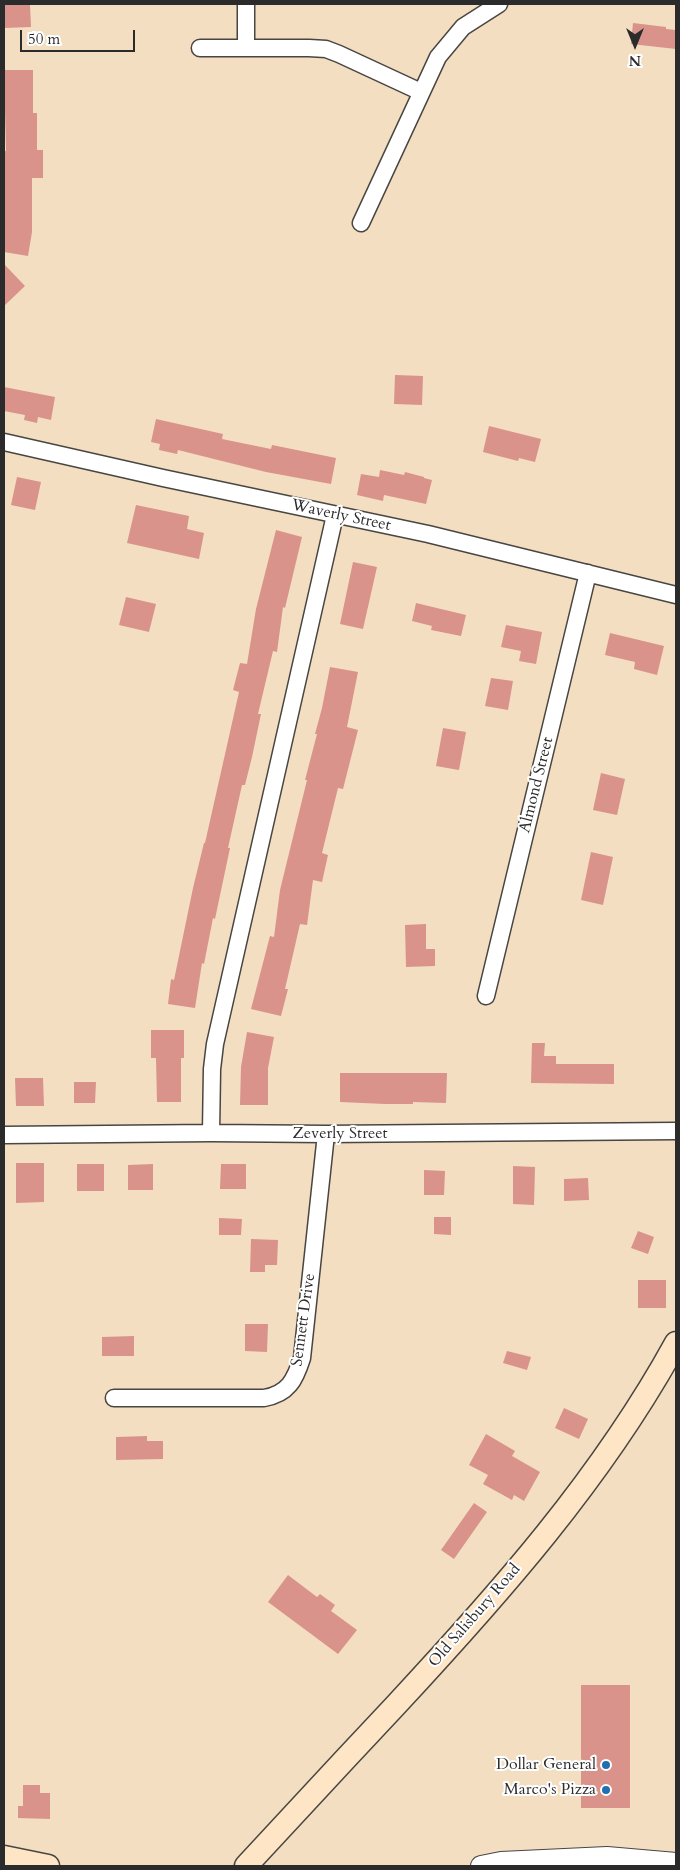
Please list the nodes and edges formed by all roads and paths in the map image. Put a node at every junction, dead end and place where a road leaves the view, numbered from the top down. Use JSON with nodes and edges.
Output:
{"nodes":[{"id":1,"x":246,"y":4,"type":"edge"},
{"id":2,"x":499,"y":4,"type":"edge"},
{"id":3,"x":200,"y":48,"type":"dead end"},
{"id":4,"x":246,"y":48,"type":"junction"},
{"id":5,"x":421,"y":92,"type":"junction"},
{"id":6,"x":360,"y":223,"type":"dead end"},
{"id":7,"x":4,"y":442,"type":"edge"},
{"id":8,"x":334,"y":515,"type":"junction"},
{"id":9,"x":588,"y":573,"type":"junction"},
{"id":10,"x":676,"y":595,"type":"edge"},
{"id":11,"x":486,"y":996,"type":"dead end"},
{"id":12,"x":676,"y":1131,"type":"edge"},
{"id":13,"x":211,"y":1133,"type":"junction"},
{"id":14,"x":326,"y":1134,"type":"junction"},
{"id":15,"x":4,"y":1135,"type":"edge"},
{"id":16,"x":676,"y":1343,"type":"edge"},
{"id":17,"x":114,"y":1398,"type":"dead end"},
{"id":18,"x":4,"y":1857,"type":"edge"},
{"id":19,"x":669,"y":1864,"type":"edge"},
{"id":20,"x":48,"y":1866,"type":"edge"},
{"id":21,"x":246,"y":1866,"type":"edge"},
{"id":22,"x":481,"y":1866,"type":"edge"}],
"edges":[{"from":1,"to":4,"type":"street"},
{"from":2,"to":5,"type":"street"},
{"from":3,"to":4,"type":"street"},
{"from":4,"to":5,"type":"street"},
{"from":5,"to":6,"type":"street"},
{"from":7,"to":8,"type":"street","name":"Waverly Street"},
{"from":8,"to":9,"type":"street","name":"Waverly Street"},
{"from":8,"to":13,"type":"street"},
{"from":9,"to":10,"type":"street","name":"Waverly Street"},
{"from":9,"to":11,"type":"street","name":"Almond Street"},
{"from":12,"to":14,"type":"street","name":"Zeverly Street"},
{"from":13,"to":14,"type":"street","name":"Zeverly Street"},
{"from":13,"to":15,"type":"street","name":"Zeverly Street"},
{"from":14,"to":17,"type":"street","name":"Sennett Drive"},
{"from":16,"to":21,"type":"main road","name":"Old Salisbury Road"},
{"from":18,"to":20,"type":"main road"},
{"from":19,"to":22,"type":"street"}]}
